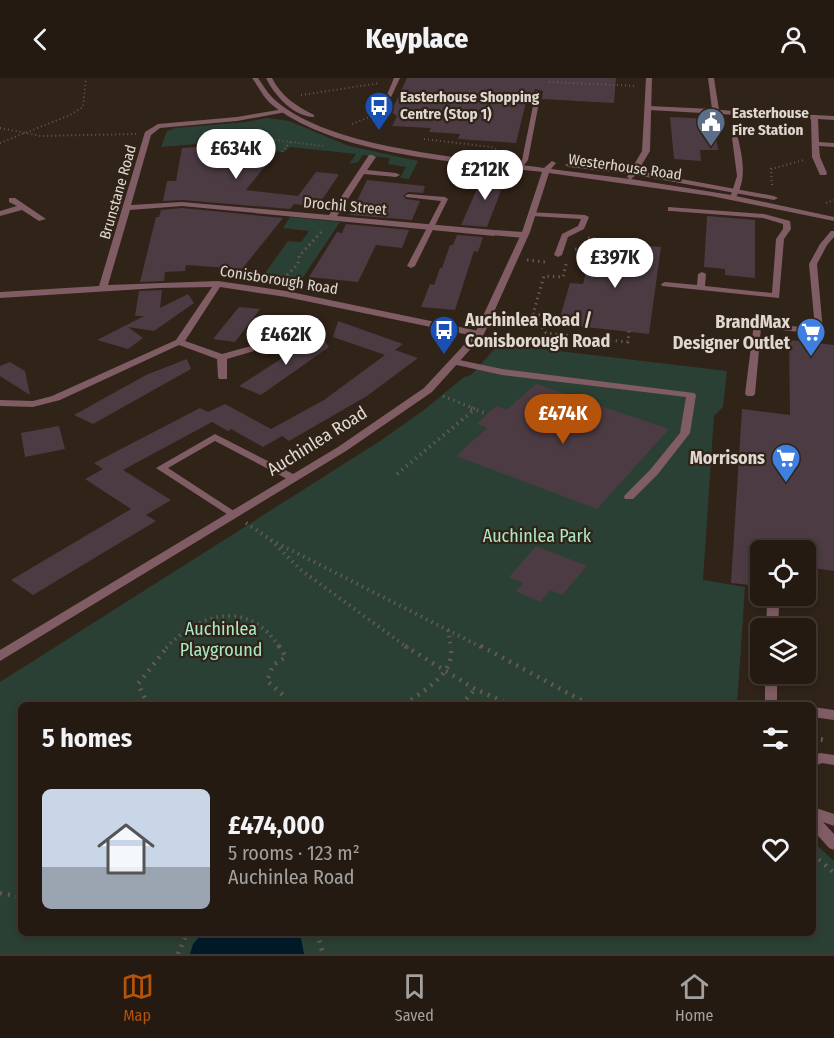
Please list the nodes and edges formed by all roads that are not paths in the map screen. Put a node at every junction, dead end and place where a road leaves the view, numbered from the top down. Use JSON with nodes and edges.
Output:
{"nodes":[{"id":1,"x":255,"y":78,"type":"edge"},
{"id":2,"x":269,"y":78,"type":"edge"},
{"id":3,"x":649,"y":78,"type":"edge"},
{"id":4,"x":711,"y":78,"type":"edge"},
{"id":5,"x":396,"y":80,"type":"edge"},
{"id":6,"x":538,"y":92,"type":"dead end"},
{"id":7,"x":383,"y":108,"type":"road end"},
{"id":8,"x":649,"y":108,"type":"junction"},
{"id":9,"x":284,"y":111,"type":"junction"},
{"id":10,"x":716,"y":112,"type":"junction"},
{"id":11,"x":814,"y":118,"type":"junction"},
{"id":12,"x":834,"y":118,"type":"edge"},
{"id":13,"x":735,"y":138,"type":"dead end"},
{"id":14,"x":814,"y":144,"type":"junction"},
{"id":15,"x":834,"y":145,"type":"edge"},
{"id":16,"x":372,"y":157,"type":"dead end"},
{"id":17,"x":523,"y":164,"type":"junction"},
{"id":18,"x":549,"y":167,"type":"junction"},
{"id":19,"x":363,"y":171,"type":"junction"},
{"id":20,"x":633,"y":172,"type":"junction"},
{"id":21,"x":823,"y":173,"type":"dead end"},
{"id":22,"x":396,"y":175,"type":"dead end"},
{"id":23,"x":630,"y":181,"type":"junction"},
{"id":24,"x":736,"y":194,"type":"junction"},
{"id":25,"x":408,"y":196,"type":"dead end"},
{"id":26,"x":12,"y":200,"type":"dead end"},
{"id":27,"x":23,"y":207,"type":"junction"},
{"id":28,"x":128,"y":208,"type":"junction"},
{"id":29,"x":671,"y":209,"type":"dead end"},
{"id":30,"x":834,"y":212,"type":"edge"},
{"id":31,"x":0,"y":214,"type":"edge"},
{"id":32,"x":532,"y":214,"type":"junction"},
{"id":33,"x":332,"y":218,"type":"junction"},
{"id":34,"x":42,"y":219,"type":"dead end"},
{"id":35,"x":834,"y":219,"type":"edge"},
{"id":36,"x":430,"y":227,"type":"junction"},
{"id":37,"x":834,"y":233,"type":"edge"},
{"id":38,"x":524,"y":235,"type":"junction"},
{"id":39,"x":558,"y":255,"type":"dead end"},
{"id":40,"x":411,"y":266,"type":"dead end"},
{"id":41,"x":702,"y":274,"type":"dead end"},
{"id":42,"x":218,"y":284,"type":"junction"},
{"id":43,"x":665,"y":284,"type":"dead end"},
{"id":44,"x":104,"y":288,"type":"junction"},
{"id":45,"x":701,"y":288,"type":"junction"},
{"id":46,"x":0,"y":295,"type":"edge"},
{"id":47,"x":479,"y":334,"type":"junction"},
{"id":48,"x":179,"y":342,"type":"junction"},
{"id":49,"x":251,"y":350,"type":"dead end"},
{"id":50,"x":222,"y":357,"type":"junction"},
{"id":51,"x":455,"y":362,"type":"junction"},
{"id":52,"x":223,"y":377,"type":"dead end"},
{"id":53,"x":750,"y":394,"type":"dead end"},
{"id":54,"x":0,"y":403,"type":"edge"},
{"id":55,"x":293,"y":478,"type":"junction"},
{"id":56,"x":629,"y":498,"type":"dead end"},
{"id":57,"x":233,"y":514,"type":"junction"},
{"id":58,"x":773,"y":607,"type":"dead end"},
{"id":59,"x":772,"y":618,"type":"edge"},
{"id":60,"x":0,"y":656,"type":"edge"},
{"id":61,"x":771,"y":684,"type":"edge"},
{"id":62,"x":771,"y":702,"type":"edge"},
{"id":63,"x":816,"y":712,"type":"edge"},
{"id":64,"x":834,"y":715,"type":"edge"},
{"id":65,"x":816,"y":760,"type":"edge"},
{"id":66,"x":834,"y":760,"type":"edge"},
{"id":67,"x":816,"y":814,"type":"edge"},
{"id":68,"x":834,"y":820,"type":"edge"},
{"id":69,"x":816,"y":823,"type":"edge"},
{"id":70,"x":834,"y":844,"type":"edge"}],
"edges":[{"from":1,"to":9,"type":"street","name":"Westerhouse Road"},
{"from":2,"to":17,"type":"street","name":"Westerhouse Road"},
{"from":3,"to":8,"type":"street"},
{"from":4,"to":10,"type":"street"},
{"from":5,"to":7,"type":"lane"},
{"from":6,"to":17,"type":"lane"},
{"from":8,"to":10,"type":"street"},
{"from":8,"to":20,"type":"street"},
{"from":9,"to":17,"type":"street","name":"Westerhouse Road"},
{"from":9,"to":28,"type":"street","name":"Brunstane Road"},
{"from":10,"to":11,"type":"street"},
{"from":11,"to":12,"type":"street"},
{"from":11,"to":14,"type":"street"},
{"from":13,"to":24,"type":"lane"},
{"from":14,"to":15,"type":"street"},
{"from":14,"to":21,"type":"street"},
{"from":16,"to":19,"type":"street"},
{"from":17,"to":18,"type":"street","name":"Westerhouse Road"},
{"from":18,"to":20,"type":"street","name":"Westerhouse Road"},
{"from":18,"to":23,"type":"street","name":"Westerhouse Road"},
{"from":18,"to":32,"type":"street","name":"Auchinlea Road"},
{"from":19,"to":22,"type":"street"},
{"from":19,"to":33,"type":"street"},
{"from":20,"to":23,"type":"street"},
{"from":20,"to":24,"type":"street","name":"Westerhouse Road"},
{"from":23,"to":24,"type":"street","name":"Westerhouse Road"},
{"from":24,"to":30,"type":"street","name":"Westerhouse Road"},
{"from":24,"to":35,"type":"street","name":"Westerhouse Road"},
{"from":25,"to":36,"type":"lane"},
{"from":26,"to":27,"type":"street"},
{"from":27,"to":31,"type":"street"},
{"from":27,"to":34,"type":"street"},
{"from":28,"to":33,"type":"street","name":"Drochil Street"},
{"from":28,"to":44,"type":"street","name":"Brunstane Road"},
{"from":29,"to":45,"type":"lane"},
{"from":32,"to":38,"type":"street","name":"Auchinlea Road"},
{"from":32,"to":39,"type":"lane"},
{"from":33,"to":36,"type":"street","name":"Drochil Street"},
{"from":36,"to":38,"type":"street","name":"Drochil Street"},
{"from":36,"to":40,"type":"lane"},
{"from":37,"to":53,"type":"lane"},
{"from":38,"to":47,"type":"street","name":"Auchinlea Road"},
{"from":41,"to":45,"type":"lane"},
{"from":42,"to":44,"type":"street","name":"Conisborough Road"},
{"from":42,"to":47,"type":"street","name":"Conisborough Road"},
{"from":42,"to":48,"type":"street"},
{"from":43,"to":45,"type":"lane"},
{"from":44,"to":46,"type":"street","name":"Conisborough Road"},
{"from":47,"to":51,"type":"street","name":"Auchinlea Road"},
{"from":48,"to":50,"type":"street"},
{"from":48,"to":54,"type":"street"},
{"from":49,"to":50,"type":"street"},
{"from":50,"to":52,"type":"street"},
{"from":51,"to":55,"type":"street","name":"Auchinlea Road"},
{"from":51,"to":56,"type":"lane"},
{"from":55,"to":57,"type":"street","name":"Auchinlea Road"},
{"from":55,"to":57,"type":"lane"},
{"from":57,"to":60,"type":"street","name":"Auchinlea Road"},
{"from":58,"to":59,"type":"lane"},
{"from":61,"to":62,"type":"lane"},
{"from":63,"to":64,"type":"lane"},
{"from":65,"to":66,"type":"lane"},
{"from":67,"to":68,"type":"lane"},
{"from":69,"to":70,"type":"lane"}]}
